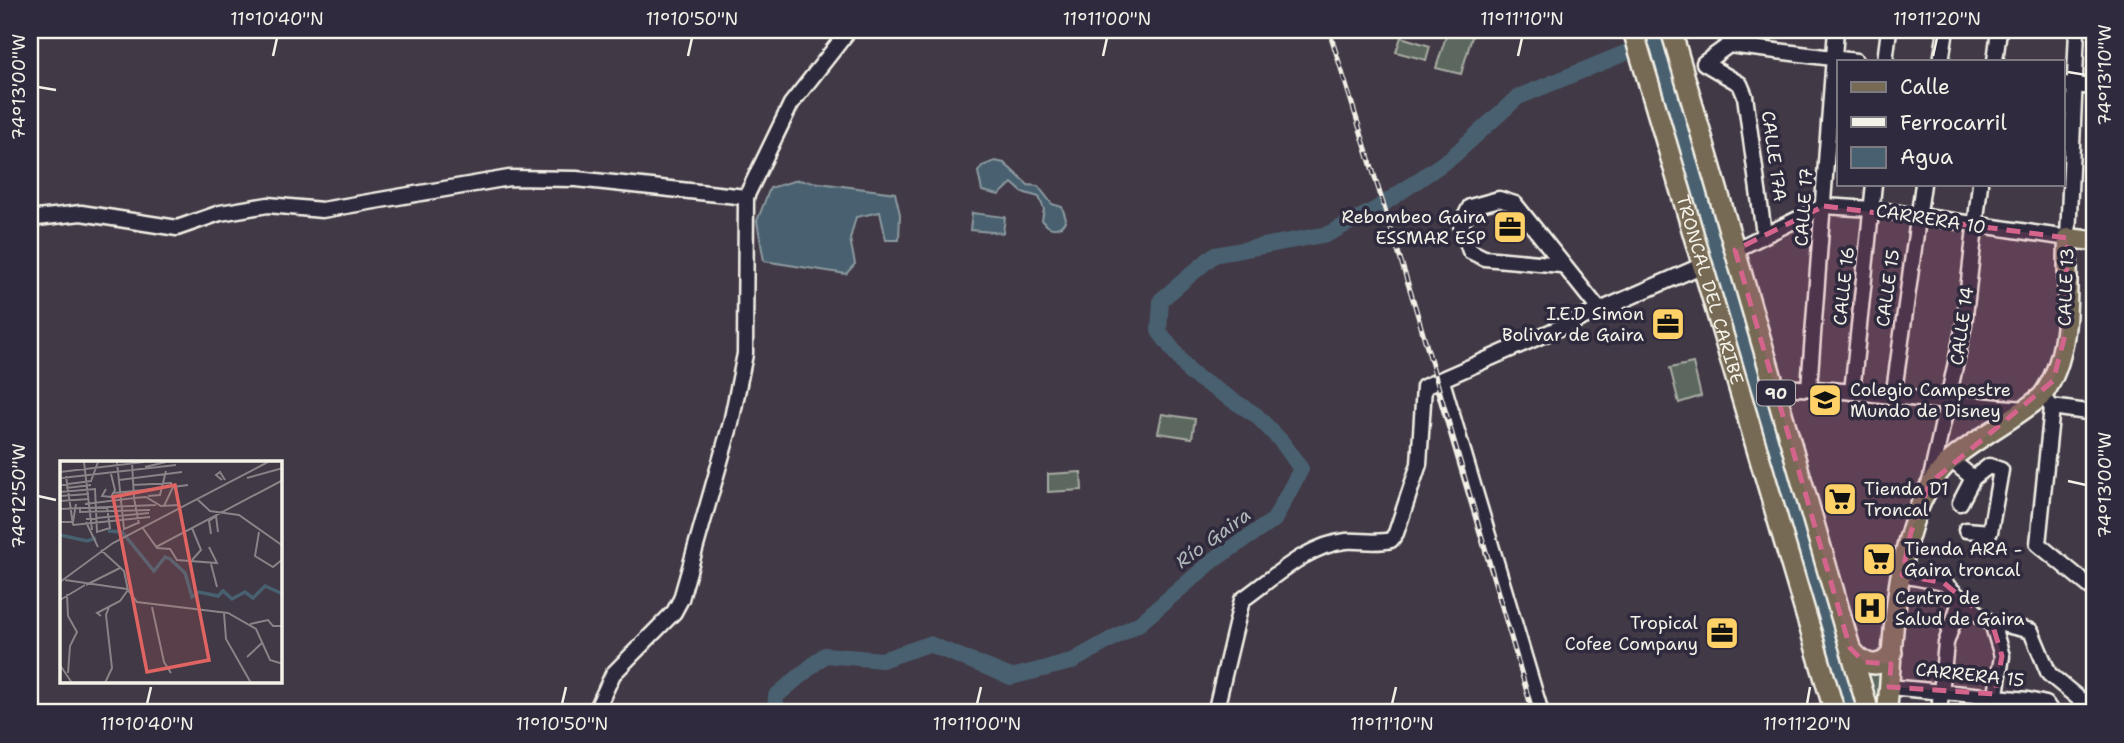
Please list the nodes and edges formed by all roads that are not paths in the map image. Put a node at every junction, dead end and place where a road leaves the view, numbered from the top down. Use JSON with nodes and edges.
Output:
{"nodes":[{"id":1,"x":849,"y":30,"type":"edge"},
{"id":2,"x":1633,"y":30,"type":"edge"},
{"id":3,"x":1671,"y":30,"type":"edge"},
{"id":4,"x":1836,"y":30,"type":"edge"},
{"id":5,"x":1889,"y":30,"type":"edge"},
{"id":6,"x":1946,"y":30,"type":"edge"},
{"id":7,"x":1999,"y":30,"type":"edge"},
{"id":8,"x":2077,"y":30,"type":"edge"},
{"id":9,"x":1835,"y":58,"type":"junction"},
{"id":10,"x":1849,"y":60,"type":"edge"},
{"id":11,"x":1885,"y":60,"type":"edge"},
{"id":12,"x":1941,"y":60,"type":"edge"},
{"id":13,"x":1995,"y":60,"type":"edge"},
{"id":14,"x":2069,"y":85,"type":"edge"},
{"id":15,"x":2094,"y":87,"type":"edge"},
{"id":16,"x":1874,"y":186,"type":"edge"},
{"id":17,"x":1923,"y":186,"type":"edge"},
{"id":18,"x":1980,"y":186,"type":"edge"},
{"id":19,"x":746,"y":197,"type":"junction"},
{"id":20,"x":1824,"y":206,"type":"junction"},
{"id":21,"x":1872,"y":209,"type":"junction"},
{"id":22,"x":1918,"y":217,"type":"junction"},
{"id":23,"x":30,"y":223,"type":"edge"},
{"id":24,"x":1975,"y":226,"type":"junction"},
{"id":25,"x":1764,"y":234,"type":"junction"},
{"id":26,"x":2068,"y":238,"type":"junction"},
{"id":27,"x":2094,"y":241,"type":"edge"},
{"id":28,"x":1735,"y":250,"type":"junction"},
{"id":29,"x":1561,"y":265,"type":"junction"},
{"id":30,"x":1703,"y":265,"type":"junction"},
{"id":31,"x":1601,"y":312,"type":"junction"},
{"id":32,"x":1442,"y":381,"type":"junction"},
{"id":33,"x":1774,"y":387,"type":"junction"},
{"id":34,"x":1809,"y":388,"type":"junction"},
{"id":35,"x":1852,"y":392,"type":"junction"},
{"id":36,"x":1893,"y":398,"type":"junction"},
{"id":37,"x":2047,"y":401,"type":"junction"},
{"id":38,"x":1950,"y":405,"type":"junction"},
{"id":39,"x":2026,"y":409,"type":"junction"},
{"id":40,"x":2094,"y":413,"type":"edge"},
{"id":41,"x":1975,"y":444,"type":"junction"},
{"id":42,"x":1951,"y":460,"type":"junction"},
{"id":43,"x":1995,"y":468,"type":"junction"},
{"id":44,"x":1973,"y":478,"type":"junction"},
{"id":45,"x":1930,"y":483,"type":"junction"},
{"id":46,"x":1960,"y":503,"type":"dead end"},
{"id":47,"x":1966,"y":530,"type":"dead end"},
{"id":48,"x":1902,"y":575,"type":"junction"},
{"id":49,"x":2094,"y":590,"type":"edge"},
{"id":50,"x":1961,"y":599,"type":"junction"},
{"id":51,"x":1992,"y":623,"type":"junction"},
{"id":52,"x":1850,"y":648,"type":"junction"},
{"id":53,"x":1892,"y":653,"type":"junction"},
{"id":54,"x":1889,"y":687,"type":"junction"},
{"id":55,"x":1941,"y":691,"type":"junction"},
{"id":56,"x":1995,"y":694,"type":"junction"},
{"id":57,"x":2027,"y":706,"type":"edge"},
{"id":58,"x":2049,"y":709,"type":"edge"},
{"id":59,"x":2094,"y":711,"type":"edge"},
{"id":60,"x":595,"y":713,"type":"edge"},
{"id":61,"x":1215,"y":713,"type":"edge"},
{"id":62,"x":1541,"y":713,"type":"edge"},
{"id":63,"x":1835,"y":713,"type":"edge"},
{"id":64,"x":1869,"y":713,"type":"edge"},
{"id":65,"x":1887,"y":713,"type":"edge"},
{"id":66,"x":1939,"y":713,"type":"edge"},
{"id":67,"x":1993,"y":713,"type":"edge"}],
"edges":[{"from":1,"to":19,"type":"street"},
{"from":2,"to":30,"type":"highway","name":"TRONCAL DEL CARIBE","number":"90"},
{"from":3,"to":28,"type":"highway","name":"TRONCAL DEL CARIBE","number":"90"},
{"from":4,"to":9,"type":"street","name":"CALLE 17"},
{"from":5,"to":11,"type":"street"},
{"from":6,"to":12,"type":"street"},
{"from":7,"to":13,"type":"street"},
{"from":8,"to":14,"type":"street","name":"CALLE 13"},
{"from":9,"to":10,"type":"street"},
{"from":9,"to":20,"type":"street","name":"CALLE 17"},
{"from":9,"to":25,"type":"street","name":"CALLE 17A"},
{"from":14,"to":15,"type":"street"},
{"from":14,"to":26,"type":"street","name":"CALLE 13"},
{"from":16,"to":21,"type":"street","name":"CALLE 16"},
{"from":17,"to":22,"type":"street","name":"CALLE 15"},
{"from":18,"to":24,"type":"street","name":"CALLE 14"},
{"from":19,"to":23,"type":"street"},
{"from":19,"to":60,"type":"street"},
{"from":20,"to":21,"type":"street","name":"CARRERA 10"},
{"from":20,"to":25,"type":"street","name":"CARRERA 10"},
{"from":20,"to":34,"type":"street","name":"CALLE 17"},
{"from":21,"to":22,"type":"street","name":"CARRERA 10"},
{"from":21,"to":35,"type":"street","name":"CALLE 16"},
{"from":22,"to":24,"type":"street","name":"CARRERA 10"},
{"from":22,"to":36,"type":"street","name":"CALLE 15"},
{"from":24,"to":26,"type":"street","name":"CARRERA 10"},
{"from":24,"to":38,"type":"street","name":"CALLE 14"},
{"from":25,"to":28,"type":"street","name":"CARRERA 10"},
{"from":26,"to":27,"type":"main road","name":"CARRERA 10"},
{"from":26,"to":37,"type":"main road","name":"CALLE 13"},
{"from":28,"to":33,"type":"highway","name":"TRONCAL DEL CARIBE","number":"90"},
{"from":29,"to":29,"type":"street"},
{"from":29,"to":31,"type":"street"},
{"from":30,"to":31,"type":"street"},
{"from":30,"to":63,"type":"highway","name":"TRONCAL DEL CARIBE","number":"90"},
{"from":31,"to":32,"type":"street"},
{"from":32,"to":61,"type":"street"},
{"from":32,"to":62,"type":"street"},
{"from":33,"to":34,"type":"street"},
{"from":33,"to":52,"type":"highway","name":"TRONCAL DEL CARIBE","number":"90"},
{"from":34,"to":35,"type":"street"},
{"from":35,"to":36,"type":"street"},
{"from":36,"to":38,"type":"street"},
{"from":37,"to":39,"type":"main road","name":"CALLE 13"},
{"from":37,"to":40,"type":"street"},
{"from":37,"to":49,"type":"street","name":"CALLE 13"},
{"from":38,"to":39,"type":"street"},
{"from":38,"to":45,"type":"street","name":"CALLE 14"},
{"from":39,"to":41,"type":"main road","name":"CALLE 13"},
{"from":41,"to":42,"type":"main road","name":"CALLE 13"},
{"from":41,"to":43,"type":"street"},
{"from":42,"to":44,"type":"street"},
{"from":42,"to":45,"type":"main road","name":"CALLE 13"},
{"from":43,"to":44,"type":"street"},
{"from":43,"to":47,"type":"street"},
{"from":44,"to":46,"type":"street"},
{"from":45,"to":48,"type":"main road","name":"CALLE 14"},
{"from":48,"to":50,"type":"street"},
{"from":48,"to":53,"type":"main road","name":"CALLE 14"},
{"from":50,"to":51,"type":"street"},
{"from":50,"to":55,"type":"street"},
{"from":51,"to":56,"type":"street"},
{"from":51,"to":59,"type":"street"},
{"from":52,"to":53,"type":"highway"},
{"from":52,"to":64,"type":"highway","name":"TRONCAL DEL CARIBE","number":"90"},
{"from":53,"to":54,"type":"main road","name":"CALLE 14"},
{"from":54,"to":55,"type":"street","name":"CARRERA 15"},
{"from":54,"to":65,"type":"main road","name":"CALLE 14"},
{"from":55,"to":56,"type":"street","name":"CARRERA 15"},
{"from":55,"to":66,"type":"street"},
{"from":56,"to":57,"type":"street","name":"CARRERA 15"},
{"from":56,"to":67,"type":"street"},
{"from":57,"to":58,"type":"street","name":"CARRERA 15"}]}
